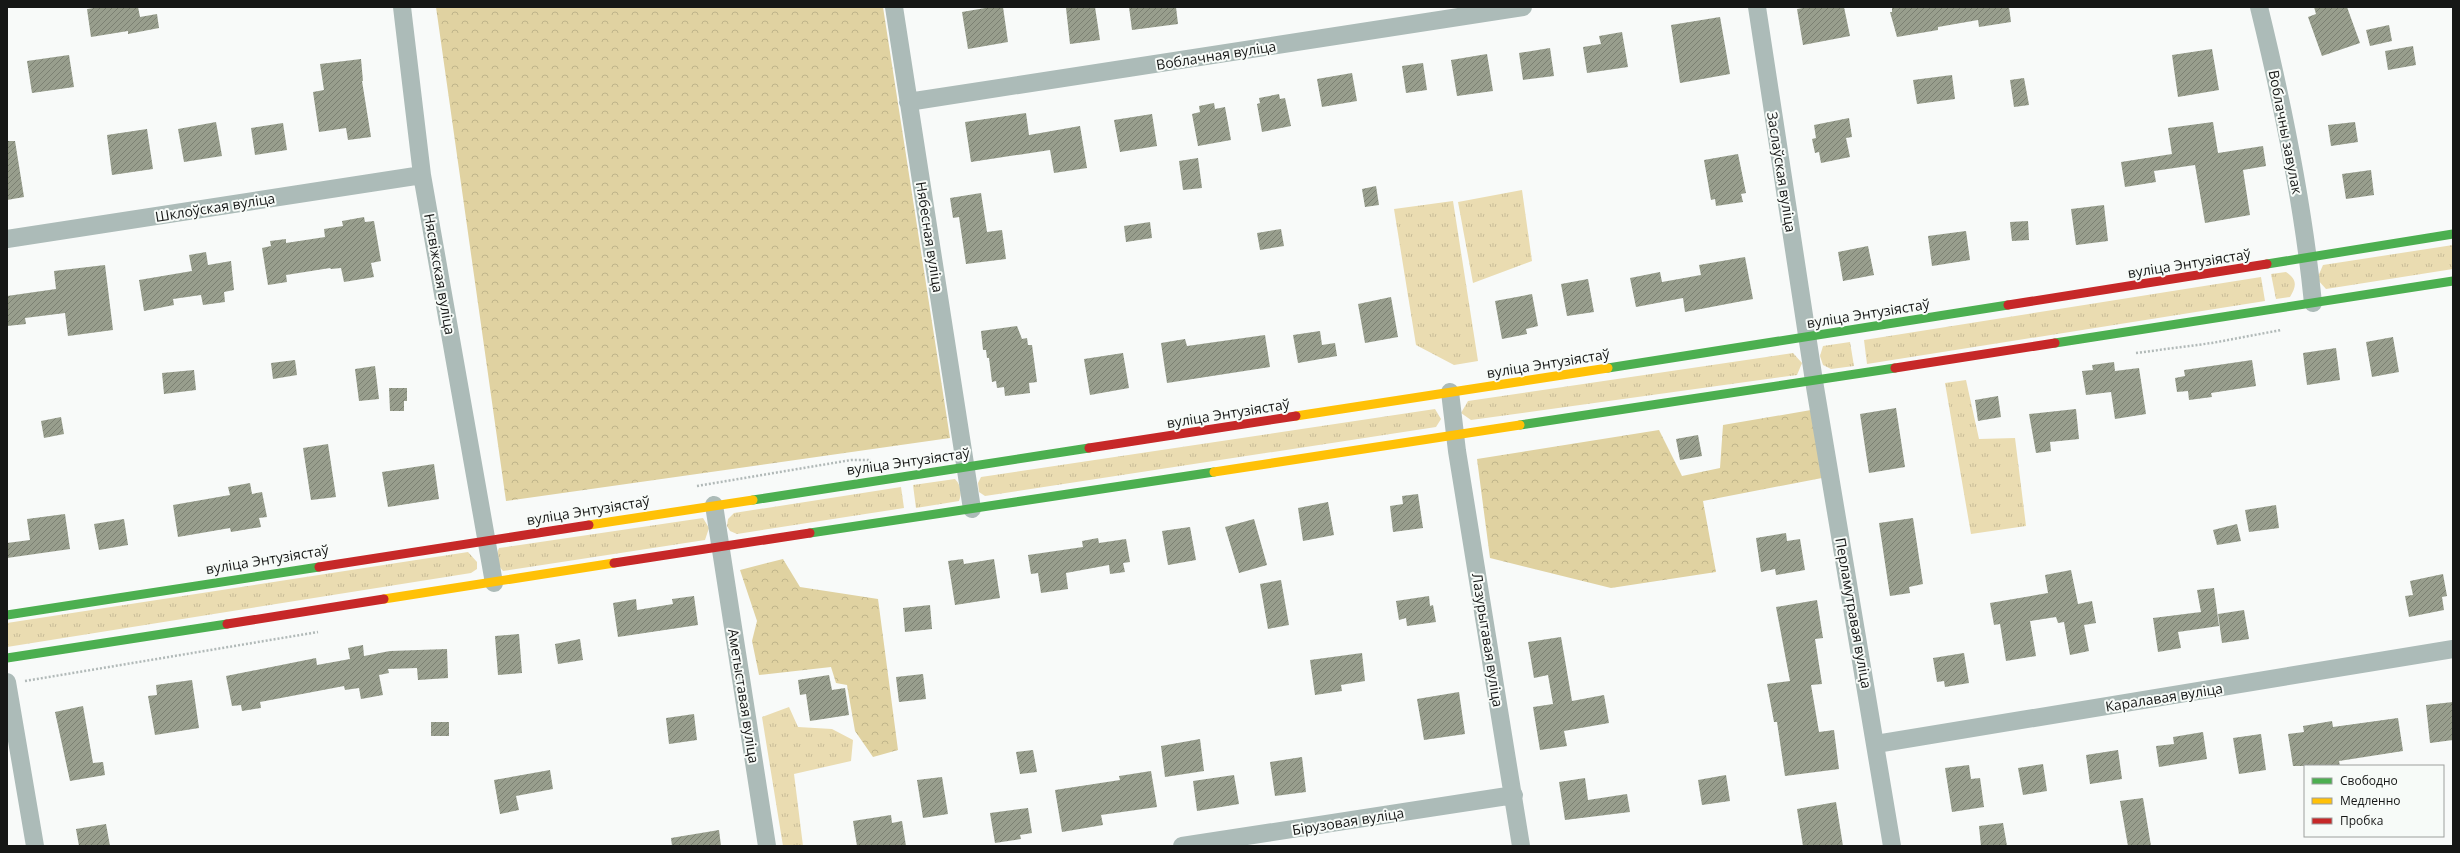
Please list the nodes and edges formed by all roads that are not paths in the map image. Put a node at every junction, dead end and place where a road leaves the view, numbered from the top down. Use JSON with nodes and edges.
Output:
{"nodes":[{"id":1,"x":402,"y":7,"type":"edge"},
{"id":2,"x":894,"y":7,"type":"edge"},
{"id":3,"x":1523,"y":7,"type":"edge"},
{"id":4,"x":1757,"y":7,"type":"edge"},
{"id":5,"x":2259,"y":7,"type":"edge"},
{"id":6,"x":908,"y":102,"type":"junction"},
{"id":7,"x":422,"y":174,"type":"junction"},
{"id":8,"x":2453,"y":234,"type":"edge"},
{"id":9,"x":7,"y":239,"type":"edge"},
{"id":10,"x":2308,"y":258,"type":"junction"},
{"id":11,"x":2453,"y":281,"type":"edge"},
{"id":12,"x":2313,"y":303,"type":"junction"},
{"id":13,"x":1807,"y":337,"type":"junction"},
{"id":14,"x":1814,"y":381,"type":"junction"},
{"id":15,"x":1450,"y":392,"type":"junction"},
{"id":16,"x":1456,"y":435,"type":"junction"},
{"id":17,"x":966,"y":468,"type":"junction"},
{"id":18,"x":714,"y":505,"type":"junction"},
{"id":19,"x":972,"y":509,"type":"junction"},
{"id":20,"x":487,"y":539,"type":"junction"},
{"id":21,"x":721,"y":546,"type":"junction"},
{"id":22,"x":494,"y":583,"type":"junction"},
{"id":23,"x":7,"y":614,"type":"edge"},
{"id":24,"x":2453,"y":649,"type":"edge"},
{"id":25,"x":7,"y":658,"type":"edge"},
{"id":26,"x":7,"y":682,"type":"edge"},
{"id":27,"x":1876,"y":744,"type":"junction"},
{"id":28,"x":1514,"y":795,"type":"junction"},
{"id":29,"x":35,"y":846,"type":"edge"},
{"id":30,"x":767,"y":846,"type":"edge"},
{"id":31,"x":1182,"y":846,"type":"edge"},
{"id":32,"x":1521,"y":846,"type":"edge"},
{"id":33,"x":1892,"y":846,"type":"edge"}],
"edges":[{"from":1,"to":7,"type":"street","name":"Нясвіжская вуліца"},
{"from":2,"to":6,"type":"street","name":"Нябесная вуліца"},
{"from":3,"to":6,"type":"street","name":"Воблачная вуліца"},
{"from":4,"to":13,"type":"street","name":"Заслаўская вуліца"},
{"from":5,"to":10,"type":"street","name":"Воблачны завулак"},
{"from":6,"to":17,"type":"street","name":"Нябесная вуліца"},
{"from":7,"to":9,"type":"street","name":"Шклоўская вуліца"},
{"from":7,"to":20,"type":"street","name":"Нясвіжская вуліца"},
{"from":8,"to":10,"type":"street","name":"вуліца Энтузіястаў"},
{"from":10,"to":12,"type":"street","name":"Воблачны завулак"},
{"from":10,"to":13,"type":"street","name":"вуліца Энтузіястаў"},
{"from":11,"to":12,"type":"street"},
{"from":12,"to":14,"type":"street"},
{"from":13,"to":14,"type":"street","name":"Заслаўская вуліца"},
{"from":13,"to":15,"type":"street","name":"вуліца Энтузіястаў"},
{"from":14,"to":16,"type":"street"},
{"from":14,"to":27,"type":"street","name":"Перламутравая вуліца"},
{"from":15,"to":16,"type":"street","name":"Лазурытавая вуліца"},
{"from":15,"to":17,"type":"street","name":"вуліца Энтузіястаў"},
{"from":16,"to":19,"type":"street"},
{"from":16,"to":28,"type":"street","name":"Лазурытавая вуліца"},
{"from":17,"to":18,"type":"street","name":"вуліца Энтузіястаў"},
{"from":17,"to":19,"type":"street","name":"Нябесная вуліца"},
{"from":18,"to":20,"type":"street","name":"вуліца Энтузіястаў"},
{"from":18,"to":21,"type":"street","name":"Аметыставая вуліца"},
{"from":19,"to":21,"type":"street"},
{"from":20,"to":22,"type":"street","name":"Нясвіжская вуліца"},
{"from":20,"to":23,"type":"street","name":"вуліца Энтузіястаў"},
{"from":21,"to":22,"type":"street"},
{"from":21,"to":30,"type":"street","name":"Аметыставая вуліца"},
{"from":22,"to":25,"type":"street"},
{"from":24,"to":27,"type":"street","name":"Каралавая вуліца"},
{"from":26,"to":29,"type":"street"},
{"from":27,"to":33,"type":"street","name":"Перламутравая вуліца"},
{"from":28,"to":31,"type":"street","name":"Бірузовая вуліца"},
{"from":28,"to":32,"type":"street","name":"Лазурытавая вуліца"}]}
